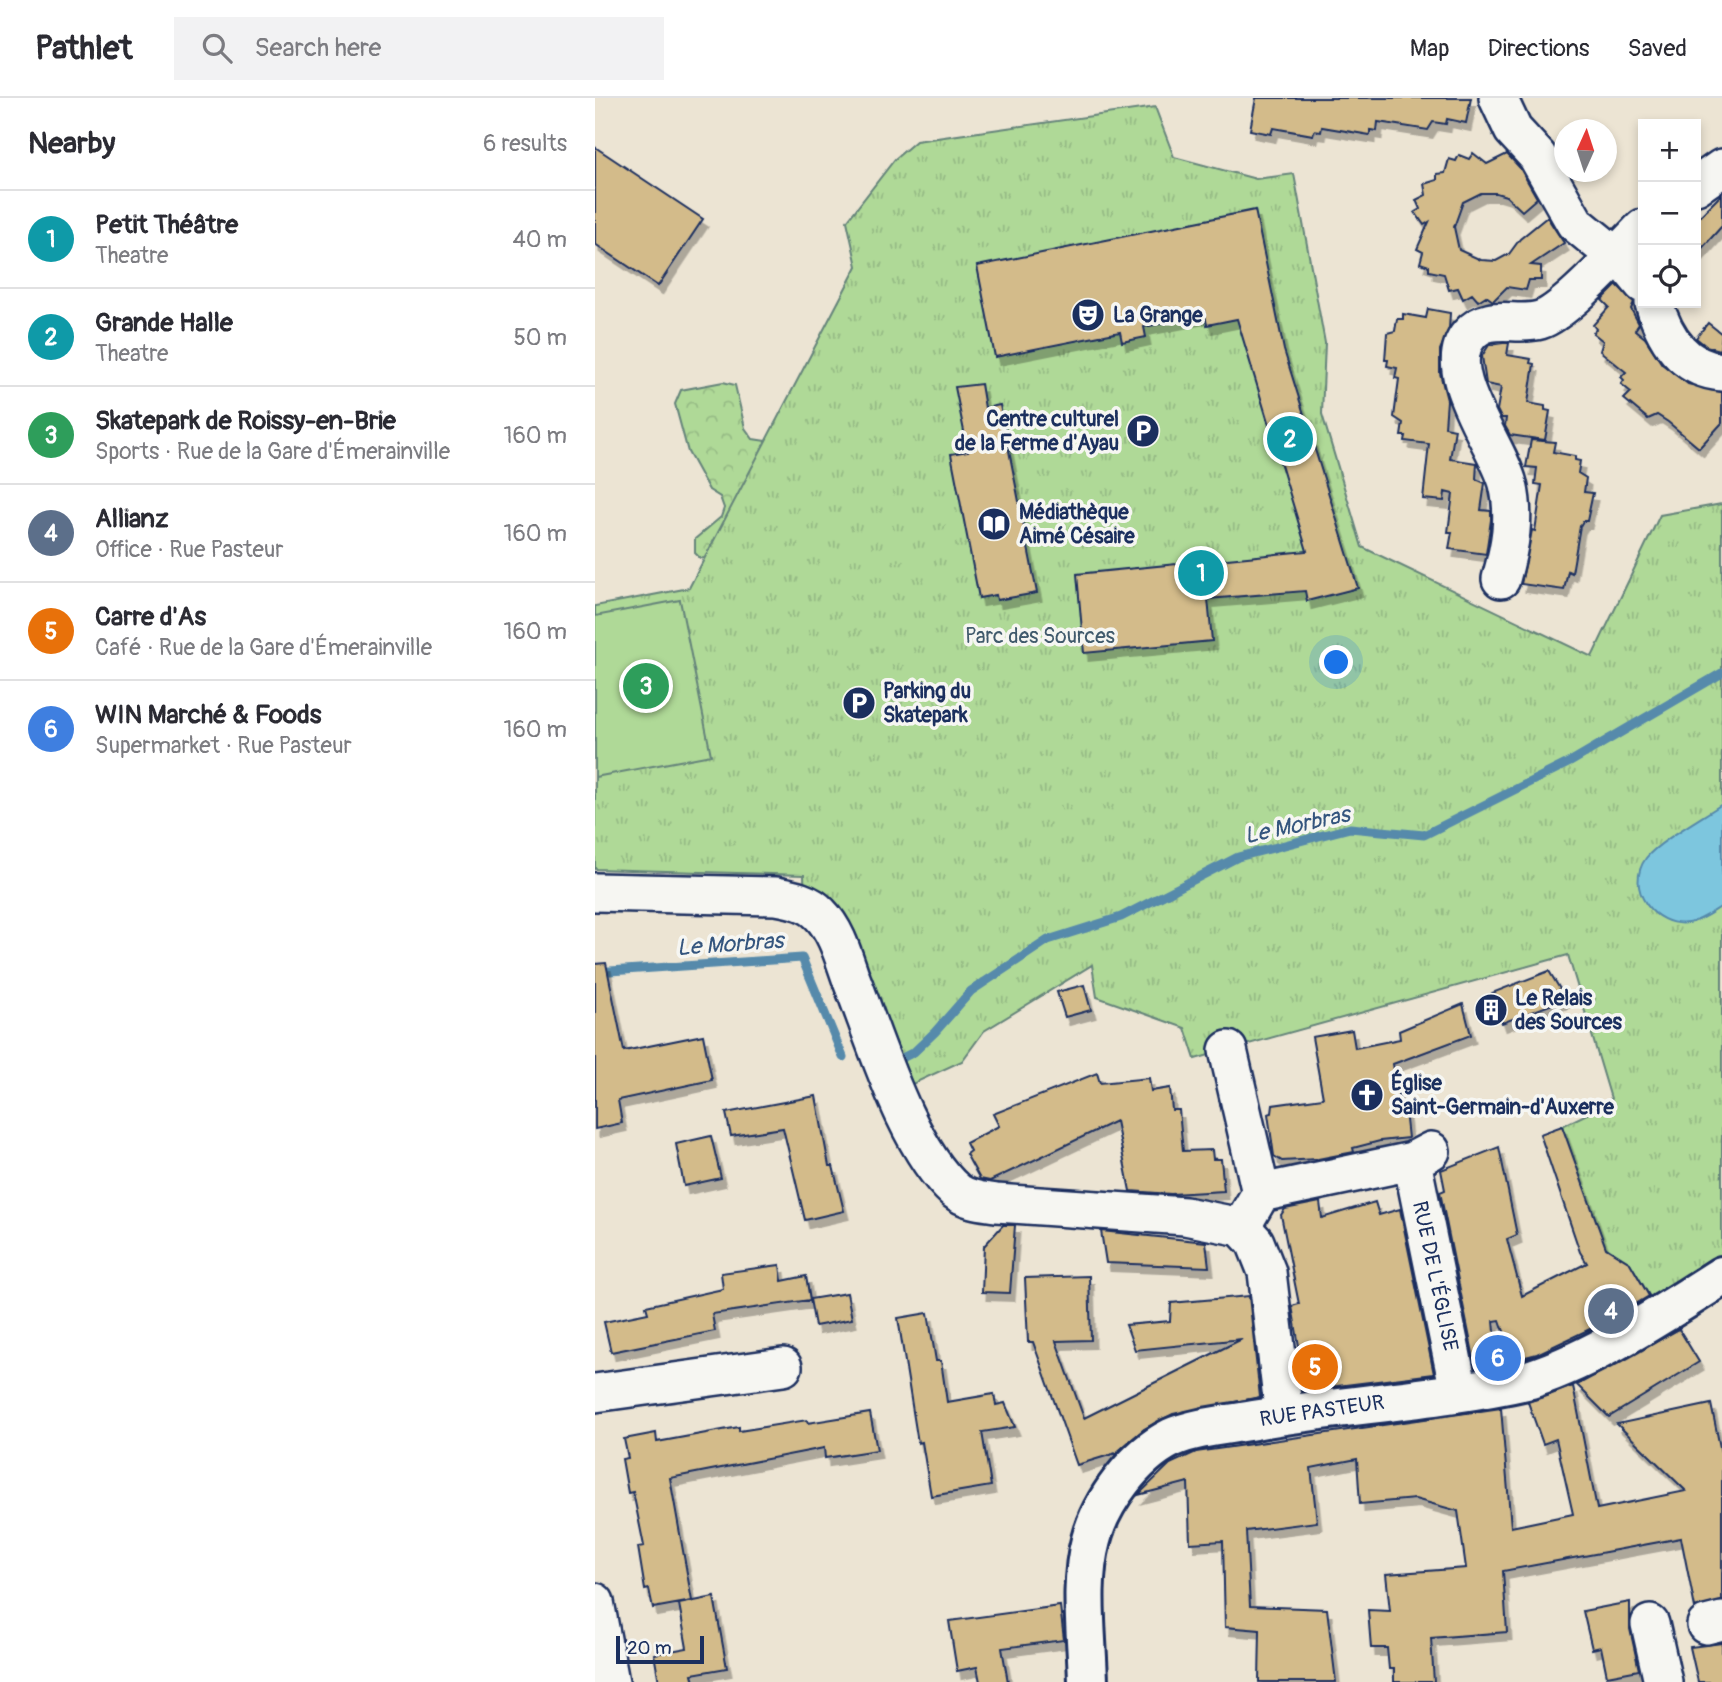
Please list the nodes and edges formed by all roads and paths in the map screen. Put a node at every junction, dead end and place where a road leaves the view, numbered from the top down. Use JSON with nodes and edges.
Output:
{"nodes":[{"id":1,"x":1497,"y":98,"type":"edge"},
{"id":2,"x":1722,"y":168,"type":"edge"},
{"id":3,"x":1701,"y":183,"type":"edge"},
{"id":4,"x":1638,"y":233,"type":"edge"},
{"id":5,"x":1615,"y":257,"type":"junction"},
{"id":6,"x":1638,"y":279,"type":"edge"},
{"id":7,"x":1656,"y":308,"type":"edge"},
{"id":8,"x":1722,"y":372,"type":"edge"},
{"id":9,"x":1501,"y":579,"type":"dead end"},
{"id":10,"x":595,"y":892,"type":"edge"},
{"id":11,"x":1228,"y":1050,"type":"dead end"},
{"id":12,"x":1261,"y":1194,"type":"junction"},
{"id":13,"x":1241,"y":1227,"type":"junction"},
{"id":14,"x":1722,"y":1276,"type":"edge"},
{"id":15,"x":783,"y":1367,"type":"dead end"},
{"id":16,"x":1459,"y":1391,"type":"junction"},
{"id":17,"x":595,"y":1393,"type":"edge"},
{"id":18,"x":1285,"y":1415,"type":"junction"},
{"id":19,"x":595,"y":1602,"type":"edge"},
{"id":20,"x":1650,"y":1624,"type":"dead end"},
{"id":21,"x":610,"y":1682,"type":"edge"},
{"id":22,"x":1088,"y":1682,"type":"edge"},
{"id":23,"x":1664,"y":1682,"type":"edge"}],
"edges":[{"from":1,"to":5,"type":"street"},
{"from":2,"to":3,"type":"street"},
{"from":4,"to":5,"type":"street"},
{"from":5,"to":6,"type":"street"},
{"from":5,"to":9,"type":"street"},
{"from":7,"to":8,"type":"street"},
{"from":10,"to":13,"type":"street"},
{"from":11,"to":12,"type":"street"},
{"from":12,"to":13,"type":"street"},
{"from":12,"to":16,"type":"street","name":"RUE DE L'ÉGLISE"},
{"from":13,"to":18,"type":"street"},
{"from":14,"to":16,"type":"main road","name":"RUE PASTEUR"},
{"from":15,"to":17,"type":"street"},
{"from":16,"to":18,"type":"main road","name":"RUE PASTEUR"},
{"from":18,"to":22,"type":"main road","name":"RUE PASTEUR"},
{"from":19,"to":21,"type":"street"},
{"from":20,"to":23,"type":"street"}]}
